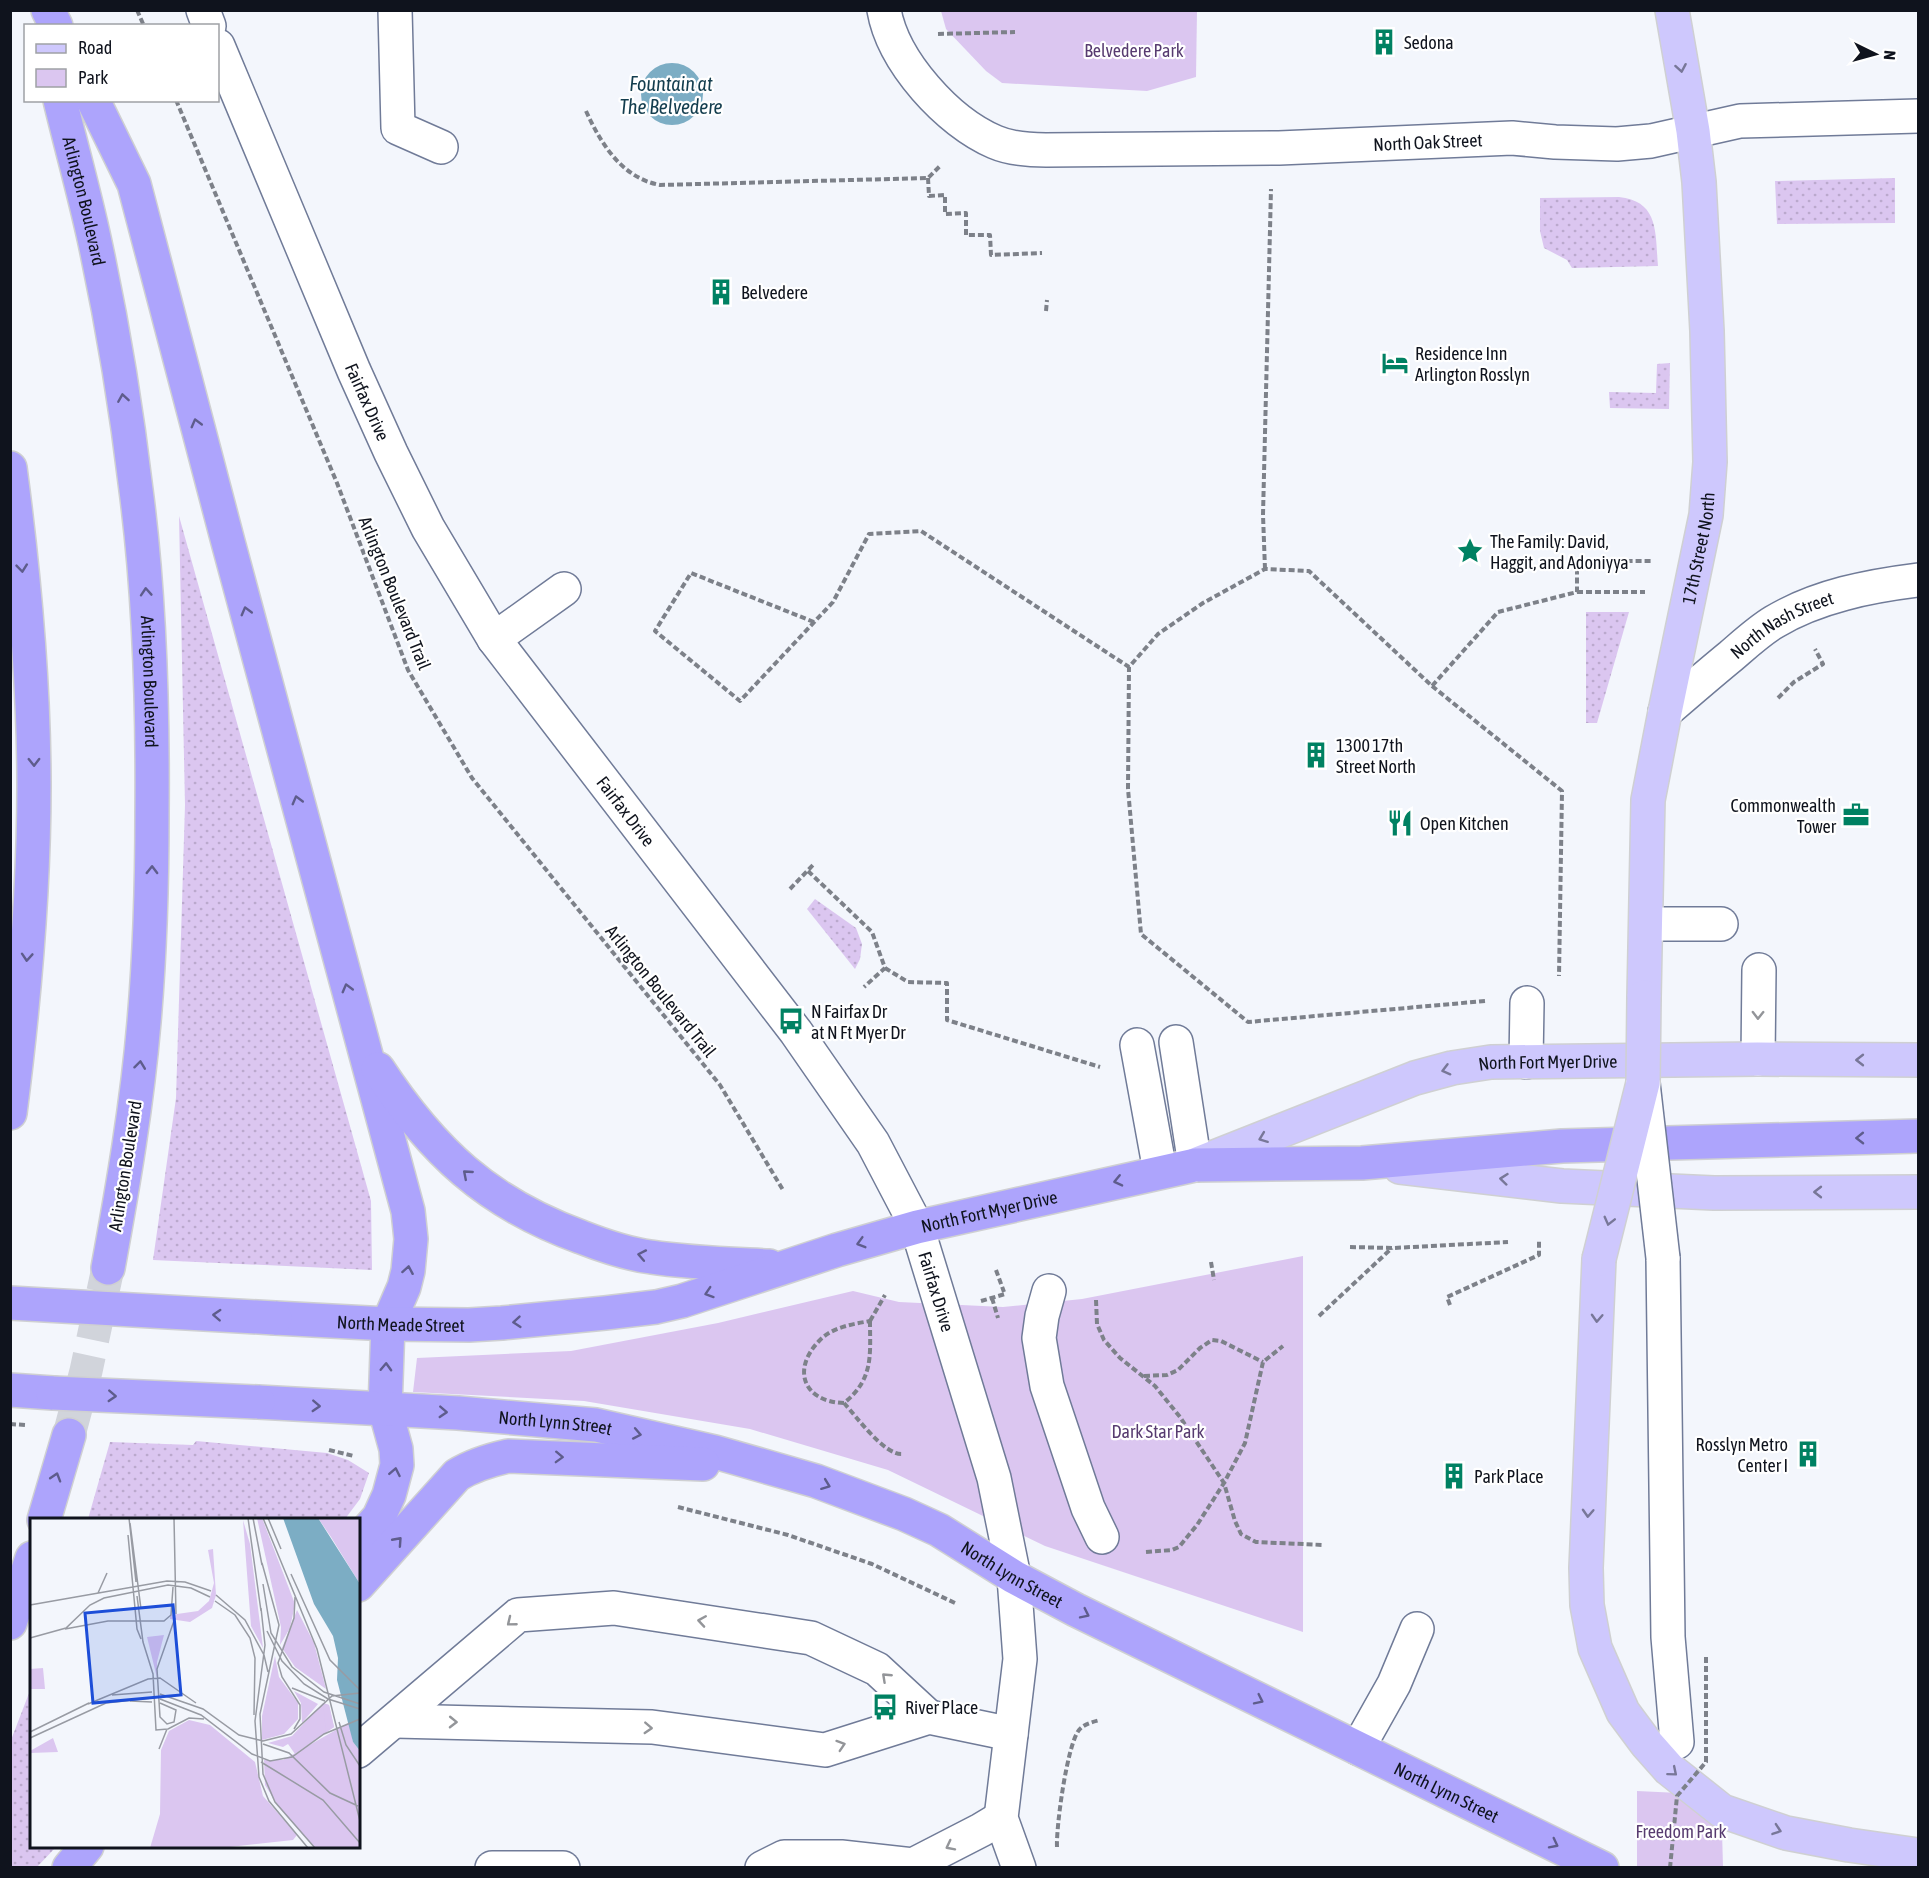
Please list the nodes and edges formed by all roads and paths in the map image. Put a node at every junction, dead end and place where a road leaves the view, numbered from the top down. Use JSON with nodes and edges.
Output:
{"nodes":[{"id":1,"x":48,"y":10,"type":"edge"},
{"id":2,"x":137,"y":10,"type":"edge"},
{"id":3,"x":394,"y":10,"type":"edge"},
{"id":4,"x":884,"y":10,"type":"edge"},
{"id":5,"x":1672,"y":10,"type":"edge"},
{"id":6,"x":55,"y":24,"type":"edge"},
{"id":7,"x":143,"y":24,"type":"edge"},
{"id":8,"x":1015,"y":32,"type":"dead end"},
{"id":9,"x":938,"y":34,"type":"dead end"},
{"id":10,"x":219,"y":48,"type":"edge"},
{"id":11,"x":60,"y":102,"type":"edge"},
{"id":12,"x":94,"y":102,"type":"edge"},
{"id":13,"x":177,"y":102,"type":"edge"},
{"id":14,"x":586,"y":111,"type":"dead end"},
{"id":15,"x":1918,"y":116,"type":"edge"},
{"id":16,"x":1693,"y":131,"type":"junction"},
{"id":17,"x":441,"y":147,"type":"dead end"},
{"id":18,"x":941,"y":165,"type":"dead end"},
{"id":19,"x":928,"y":178,"type":"junction"},
{"id":20,"x":1270,"y":188,"type":"dead end"},
{"id":21,"x":1042,"y":253,"type":"dead end"},
{"id":22,"x":1047,"y":300,"type":"dead end"},
{"id":23,"x":1046,"y":311,"type":"dead end"},
{"id":24,"x":10,"y":468,"type":"edge"},
{"id":25,"x":1653,"y":561,"type":"dead end"},
{"id":26,"x":1265,"y":569,"type":"junction"},
{"id":27,"x":1918,"y":580,"type":"edge"},
{"id":28,"x":564,"y":589,"type":"dead end"},
{"id":29,"x":1577,"y":592,"type":"junction"},
{"id":30,"x":1645,"y":592,"type":"dead end"},
{"id":31,"x":814,"y":622,"type":"junction"},
{"id":32,"x":494,"y":639,"type":"junction"},
{"id":33,"x":1815,"y":650,"type":"dead end"},
{"id":34,"x":1129,"y":667,"type":"junction"},
{"id":35,"x":1432,"y":686,"type":"junction"},
{"id":36,"x":1778,"y":698,"type":"dead end"},
{"id":37,"x":1665,"y":712,"type":"junction"},
{"id":38,"x":813,"y":864,"type":"dead end"},
{"id":39,"x":808,"y":871,"type":"junction"},
{"id":40,"x":790,"y":889,"type":"dead end"},
{"id":41,"x":1646,"y":924,"type":"junction"},
{"id":42,"x":1721,"y":924,"type":"dead end"},
{"id":43,"x":885,"y":968,"type":"junction"},
{"id":44,"x":1759,"y":970,"type":"dead end"},
{"id":45,"x":1558,"y":983,"type":"dead end"},
{"id":46,"x":864,"y":987,"type":"dead end"},
{"id":47,"x":1487,"y":1001,"type":"dead end"},
{"id":48,"x":1527,"y":1003,"type":"dead end"},
{"id":49,"x":1176,"y":1042,"type":"dead end"},
{"id":50,"x":362,"y":1044,"type":"junction"},
{"id":51,"x":1137,"y":1045,"type":"dead end"},
{"id":52,"x":1758,"y":1059,"type":"junction"},
{"id":53,"x":1918,"y":1060,"type":"edge"},
{"id":54,"x":1526,"y":1062,"type":"junction"},
{"id":55,"x":1100,"y":1067,"type":"dead end"},
{"id":56,"x":1643,"y":1083,"type":"junction"},
{"id":57,"x":10,"y":1113,"type":"edge"},
{"id":58,"x":1918,"y":1136,"type":"edge"},
{"id":59,"x":1362,"y":1163,"type":"junction"},
{"id":60,"x":1195,"y":1165,"type":"junction"},
{"id":61,"x":1160,"y":1171,"type":"junction"},
{"id":62,"x":783,"y":1190,"type":"dead end"},
{"id":63,"x":1918,"y":1192,"type":"edge"},
{"id":64,"x":917,"y":1227,"type":"junction"},
{"id":65,"x":1539,"y":1240,"type":"dead end"},
{"id":66,"x":1508,"y":1242,"type":"dead end"},
{"id":67,"x":1350,"y":1247,"type":"dead end"},
{"id":68,"x":1393,"y":1248,"type":"junction"},
{"id":69,"x":1211,"y":1262,"type":"dead end"},
{"id":70,"x":784,"y":1267,"type":"junction"},
{"id":71,"x":108,"y":1268,"type":"tunnel mouth"},
{"id":72,"x":996,"y":1270,"type":"dead end"},
{"id":73,"x":1214,"y":1280,"type":"dead end"},
{"id":74,"x":1049,"y":1291,"type":"dead end"},
{"id":75,"x":1004,"y":1294,"type":"dead end"},
{"id":76,"x":885,"y":1295,"type":"dead end"},
{"id":77,"x":1096,"y":1300,"type":"dead end"},
{"id":78,"x":10,"y":1303,"type":"edge"},
{"id":79,"x":1450,"y":1305,"type":"dead end"},
{"id":80,"x":1319,"y":1316,"type":"dead end"},
{"id":81,"x":870,"y":1321,"type":"junction"},
{"id":82,"x":388,"y":1324,"type":"junction"},
{"id":83,"x":1283,"y":1346,"type":"dead end"},
{"id":84,"x":1263,"y":1362,"type":"junction"},
{"id":85,"x":1143,"y":1376,"type":"junction"},
{"id":86,"x":10,"y":1390,"type":"edge"},
{"id":87,"x":844,"y":1403,"type":"junction"},
{"id":88,"x":385,"y":1409,"type":"junction"},
{"id":89,"x":69,"y":1435,"type":"tunnel mouth"},
{"id":90,"x":902,"y":1454,"type":"dead end"},
{"id":91,"x":771,"y":1467,"type":"junction"},
{"id":92,"x":1224,"y":1483,"type":"junction"},
{"id":93,"x":668,"y":1505,"type":"dead end"},
{"id":94,"x":45,"y":1518,"type":"edge"},
{"id":95,"x":1102,"y":1537,"type":"dead end"},
{"id":96,"x":360,"y":1539,"type":"edge"},
{"id":97,"x":1324,"y":1545,"type":"dead end"},
{"id":98,"x":1146,"y":1552,"type":"dead end"},
{"id":99,"x":30,"y":1564,"type":"edge"},
{"id":100,"x":1014,"y":1577,"type":"junction"},
{"id":101,"x":360,"y":1583,"type":"edge"},
{"id":102,"x":955,"y":1603,"type":"dead end"},
{"id":103,"x":10,"y":1623,"type":"edge"},
{"id":104,"x":1417,"y":1629,"type":"dead end"},
{"id":105,"x":1706,"y":1657,"type":"dead end"},
{"id":106,"x":929,"y":1717,"type":"junction"},
{"id":107,"x":1100,"y":1720,"type":"dead end"},
{"id":108,"x":395,"y":1721,"type":"junction"},
{"id":109,"x":1011,"y":1734,"type":"junction"},
{"id":110,"x":1677,"y":1742,"type":"dead end"},
{"id":111,"x":1358,"y":1748,"type":"junction"},
{"id":112,"x":360,"y":1749,"type":"edge"},
{"id":113,"x":1001,"y":1818,"type":"junction"},
{"id":114,"x":85,"y":1848,"type":"edge"},
{"id":115,"x":1058,"y":1851,"type":"dead end"},
{"id":116,"x":1918,"y":1855,"type":"edge"},
{"id":117,"x":911,"y":1866,"type":"edge"},
{"id":118,"x":69,"y":1868,"type":"edge"},
{"id":119,"x":492,"y":1868,"type":"edge"},
{"id":120,"x":563,"y":1868,"type":"edge"},
{"id":121,"x":762,"y":1868,"type":"edge"},
{"id":122,"x":1019,"y":1868,"type":"edge"},
{"id":123,"x":1602,"y":1868,"type":"edge"},
{"id":124,"x":1670,"y":1868,"type":"edge"}],
"edges":[{"from":1,"to":6,"type":"highway"},
{"from":2,"to":7,"type":"path"},
{"from":3,"to":17,"type":"street"},
{"from":4,"to":16,"type":"street","name":"North Oak Street"},
{"from":5,"to":16,"type":"main road","name":"17th Street North","one_way":true},
{"from":8,"to":9,"type":"path"},
{"from":10,"to":32,"type":"street","name":"Fairfax Drive"},
{"from":71,"to":11,"type":"highway","name":"Arlington Boulevard","one_way":true},
{"from":50,"to":12,"type":"highway","one_way":true},
{"from":13,"to":62,"type":"path","name":"Arlington Boulevard Trail"},
{"from":14,"to":19,"type":"path"},
{"from":15,"to":16,"type":"street","name":"North Oak Street"},
{"from":16,"to":37,"type":"main road","name":"17th Street North"},
{"from":18,"to":19,"type":"path"},
{"from":19,"to":21,"type":"path"},
{"from":20,"to":26,"type":"path"},
{"from":22,"to":23,"type":"path"},
{"from":24,"to":57,"type":"highway","one_way":true},
{"from":25,"to":29,"type":"path"},
{"from":26,"to":34,"type":"path"},
{"from":26,"to":35,"type":"path"},
{"from":27,"to":37,"type":"street","name":"North Nash Street"},
{"from":28,"to":32,"type":"street"},
{"from":29,"to":30,"type":"path"},
{"from":29,"to":35,"type":"path"},
{"from":31,"to":31,"type":"path"},
{"from":31,"to":34,"type":"path"},
{"from":32,"to":64,"type":"street","name":"Fairfax Drive"},
{"from":33,"to":36,"type":"path"},
{"from":34,"to":47,"type":"path"},
{"from":35,"to":45,"type":"path"},
{"from":37,"to":41,"type":"main road","name":"17th Street North"},
{"from":38,"to":39,"type":"path"},
{"from":39,"to":40,"type":"path"},
{"from":39,"to":43,"type":"path"},
{"from":41,"to":42,"type":"street"},
{"from":41,"to":56,"type":"main road","name":"17th Street North","bridge":true},
{"from":43,"to":46,"type":"path"},
{"from":43,"to":55,"type":"path"},
{"from":44,"to":52,"type":"street","one_way":true},
{"from":48,"to":54,"type":"street"},
{"from":49,"to":60,"type":"street"},
{"from":70,"to":50,"type":"highway","one_way":true},
{"from":82,"to":50,"type":"highway","one_way":true},
{"from":51,"to":61,"type":"street"},
{"from":53,"to":52,"type":"main road","name":"North Fort Myer Drive","one_way":true},
{"from":52,"to":54,"type":"main road","name":"North Fort Myer Drive"},
{"from":54,"to":60,"type":"main road","name":"North Fort Myer Drive","one_way":true},
{"from":56,"to":110,"type":"street","bridge":true},
{"from":56,"to":116,"type":"main road","name":"17th Street North","one_way":true,"bridge":true},
{"from":58,"to":59,"type":"highway","name":"North Fort Myer Drive","one_way":true},
{"from":59,"to":60,"type":"highway","name":"North Fort Myer Drive"},
{"from":63,"to":59,"type":"main road","name":"North Fort Myer Drive","one_way":true},
{"from":60,"to":61,"type":"highway","name":"North Fort Myer Drive"},
{"from":61,"to":64,"type":"highway","name":"North Fort Myer Drive","one_way":true},
{"from":64,"to":70,"type":"highway","name":"North Fort Myer Drive","one_way":true},
{"from":64,"to":100,"type":"street","name":"Fairfax Drive"},
{"from":65,"to":79,"type":"path"},
{"from":66,"to":68,"type":"path"},
{"from":67,"to":68,"type":"path"},
{"from":68,"to":80,"type":"path"},
{"from":69,"to":73,"type":"path"},
{"from":70,"to":82,"type":"highway","name":"North Meade Street","one_way":true},
{"from":72,"to":75,"type":"path"},
{"from":74,"to":95,"type":"street"},
{"from":76,"to":81,"type":"path"},
{"from":77,"to":85,"type":"path"},
{"from":82,"to":78,"type":"highway","name":"North Meade Street","one_way":true,"bridge":true},
{"from":81,"to":87,"type":"path"},
{"from":81,"to":87,"type":"path"},
{"from":88,"to":82,"type":"highway","one_way":true},
{"from":83,"to":84,"type":"path"},
{"from":84,"to":85,"type":"path"},
{"from":84,"to":92,"type":"path"},
{"from":85,"to":92,"type":"path"},
{"from":86,"to":88,"type":"highway","one_way":true,"bridge":true},
{"from":87,"to":90,"type":"path"},
{"from":88,"to":91,"type":"highway","name":"North Lynn Street","one_way":true},
{"from":96,"to":88,"type":"highway","one_way":true},
{"from":94,"to":89,"type":"highway","one_way":true},
{"from":91,"to":100,"type":"highway","name":"North Lynn Street","one_way":true},
{"from":101,"to":91,"type":"highway","one_way":true},
{"from":92,"to":97,"type":"path"},
{"from":92,"to":98,"type":"path"},
{"from":93,"to":102,"type":"path"},
{"from":99,"to":103,"type":"highway"},
{"from":100,"to":109,"type":"street","name":"Fairfax Drive"},
{"from":100,"to":111,"type":"highway","name":"North Lynn Street","one_way":true},
{"from":104,"to":111,"type":"street"},
{"from":105,"to":124,"type":"path","bridge":true},
{"from":108,"to":106,"type":"street","one_way":true},
{"from":106,"to":108,"type":"street","one_way":true},
{"from":106,"to":109,"type":"street"},
{"from":107,"to":115,"type":"path"},
{"from":108,"to":112,"type":"street"},
{"from":109,"to":113,"type":"street","name":"Fairfax Drive"},
{"from":111,"to":123,"type":"highway","name":"North Lynn Street","one_way":true},
{"from":113,"to":117,"type":"street","one_way":true},
{"from":113,"to":122,"type":"street"},
{"from":114,"to":118,"type":"highway"},
{"from":117,"to":121,"type":"street"},
{"from":119,"to":120,"type":"street"}]}
